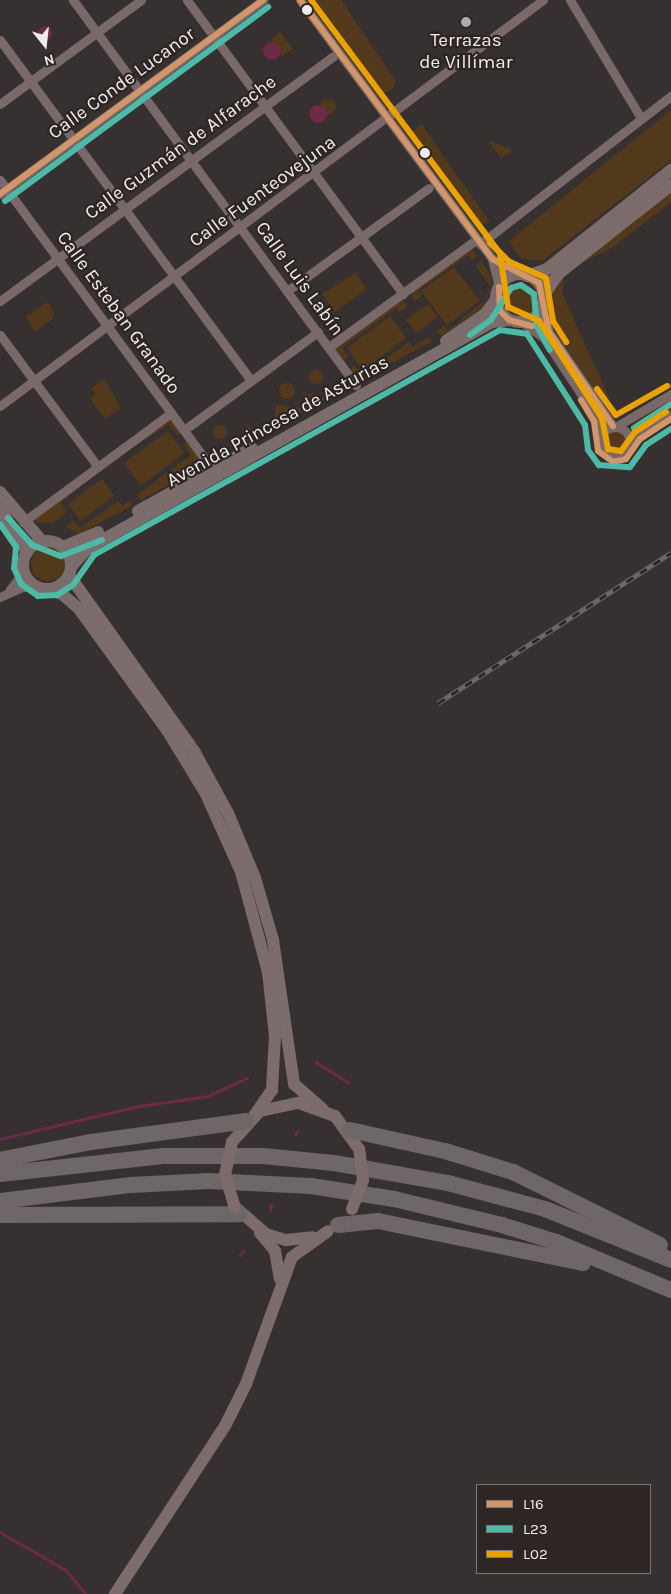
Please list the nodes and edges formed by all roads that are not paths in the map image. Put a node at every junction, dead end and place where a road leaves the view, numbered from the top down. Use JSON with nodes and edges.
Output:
{"nodes":[{"id":1,"x":73,"y":0,"type":"edge"},
{"id":2,"x":141,"y":0,"type":"edge"},
{"id":3,"x":187,"y":0,"type":"edge"},
{"id":4,"x":264,"y":0,"type":"edge"},
{"id":5,"x":300,"y":0,"type":"edge"},
{"id":6,"x":543,"y":0,"type":"edge"},
{"id":7,"x":570,"y":0,"type":"edge"},
{"id":8,"x":97,"y":32,"type":"junction"},
{"id":9,"x":214,"y":36,"type":"junction"},
{"id":10,"x":0,"y":40,"type":"edge"},
{"id":11,"x":333,"y":56,"type":"dead end"},
{"id":12,"x":31,"y":81,"type":"junction"},
{"id":13,"x":140,"y":91,"type":"junction"},
{"id":14,"x":671,"y":96,"type":"edge"},
{"id":15,"x":0,"y":104,"type":"edge"},
{"id":16,"x":265,"y":106,"type":"junction"},
{"id":17,"x":641,"y":118,"type":"junction"},
{"id":18,"x":388,"y":119,"type":"junction"},
{"id":19,"x":73,"y":140,"type":"junction"},
{"id":20,"x":192,"y":160,"type":"junction"},
{"id":21,"x":671,"y":170,"type":"edge"},
{"id":22,"x":315,"y":174,"type":"junction"},
{"id":23,"x":0,"y":180,"type":"edge"},
{"id":24,"x":671,"y":185,"type":"edge"},
{"id":25,"x":429,"y":188,"type":"dead end"},
{"id":26,"x":3,"y":192,"type":"edge"},
{"id":27,"x":125,"y":209,"type":"junction"},
{"id":28,"x":242,"y":228,"type":"junction"},
{"id":29,"x":362,"y":237,"type":"junction"},
{"id":30,"x":479,"y":242,"type":"junction"},
{"id":31,"x":58,"y":258,"type":"junction"},
{"id":32,"x":492,"y":259,"type":"junction"},
{"id":33,"x":523,"y":275,"type":"junction"},
{"id":34,"x":174,"y":277,"type":"junction"},
{"id":35,"x":499,"y":287,"type":"junction"},
{"id":36,"x":287,"y":291,"type":"junction"},
{"id":37,"x":403,"y":294,"type":"junction"},
{"id":38,"x":544,"y":296,"type":"junction"},
{"id":39,"x":496,"y":300,"type":"junction"},
{"id":40,"x":0,"y":301,"type":"edge"},
{"id":41,"x":542,"y":309,"type":"junction"},
{"id":42,"x":509,"y":320,"type":"junction"},
{"id":43,"x":527,"y":324,"type":"junction"},
{"id":44,"x":108,"y":327,"type":"junction"},
{"id":45,"x":318,"y":332,"type":"junction"},
{"id":46,"x":0,"y":335,"type":"edge"},
{"id":47,"x":329,"y":347,"type":"junction"},
{"id":48,"x":34,"y":381,"type":"junction"},
{"id":49,"x":251,"y":381,"type":"junction"},
{"id":50,"x":356,"y":385,"type":"dead end"},
{"id":51,"x":671,"y":394,"type":"edge"},
{"id":52,"x":0,"y":406,"type":"edge"},
{"id":53,"x":172,"y":413,"type":"junction"},
{"id":54,"x":671,"y":415,"type":"edge"},
{"id":55,"x":615,"y":426,"type":"junction"},
{"id":56,"x":184,"y":430,"type":"junction"},
{"id":57,"x":601,"y":435,"type":"junction"},
{"id":58,"x":631,"y":443,"type":"junction"},
{"id":59,"x":209,"y":465,"type":"dead end"},
{"id":60,"x":98,"y":467,"type":"junction"},
{"id":61,"x":0,"y":492,"type":"edge"},
{"id":62,"x":0,"y":508,"type":"edge"},
{"id":63,"x":23,"y":522,"type":"junction"},
{"id":64,"x":42,"y":541,"type":"junction"},
{"id":65,"x":63,"y":547,"type":"junction"},
{"id":66,"x":27,"y":552,"type":"junction"},
{"id":67,"x":24,"y":570,"type":"junction"},
{"id":68,"x":70,"y":571,"type":"junction"},
{"id":69,"x":42,"y":587,"type":"junction"},
{"id":70,"x":4,"y":595,"type":"edge"},
{"id":71,"x":224,"y":816,"type":"junction"},
{"id":72,"x":237,"y":846,"type":"junction"},
{"id":73,"x":323,"y":1109,"type":"junction"},
{"id":74,"x":250,"y":1118,"type":"junction"},
{"id":75,"x":350,"y":1130,"type":"junction"},
{"id":76,"x":0,"y":1160,"type":"edge"},
{"id":77,"x":0,"y":1174,"type":"edge"},
{"id":78,"x":0,"y":1201,"type":"edge"},
{"id":79,"x":237,"y":1210,"type":"junction"},
{"id":80,"x":0,"y":1215,"type":"edge"},
{"id":81,"x":333,"y":1228,"type":"junction"},
{"id":82,"x":256,"y":1229,"type":"junction"},
{"id":83,"x":671,"y":1251,"type":"edge"},
{"id":84,"x":671,"y":1260,"type":"edge"},
{"id":85,"x":280,"y":1282,"type":"junction"},
{"id":86,"x":671,"y":1290,"type":"edge"},
{"id":87,"x":671,"y":1298,"type":"edge"},
{"id":88,"x":116,"y":1594,"type":"edge"}],
"edges":[{"from":1,"to":8,"type":"street","name":"Calle Luis Labín"},
{"from":2,"to":8,"type":"street"},
{"from":3,"to":9,"type":"street"},
{"from":4,"to":9,"type":"street","name":"Calle Conde Lucanor"},
{"from":5,"to":18,"type":"street"},
{"from":6,"to":18,"type":"street","name":"Calle Fuenteovejuna"},
{"from":7,"to":17,"type":"street"},
{"from":8,"to":12,"type":"street"},
{"from":8,"to":13,"type":"street","name":"Calle Luis Labín"},
{"from":9,"to":13,"type":"street","name":"Calle Conde Lucanor"},
{"from":9,"to":16,"type":"street"},
{"from":10,"to":12,"type":"street"},
{"from":11,"to":16,"type":"street","name":"Calle Guzmán de Alfarache"},
{"from":12,"to":15,"type":"street"},
{"from":12,"to":19,"type":"street"},
{"from":13,"to":19,"type":"street","name":"Calle Conde Lucanor"},
{"from":13,"to":20,"type":"street","name":"Calle Luis Labín"},
{"from":14,"to":17,"type":"street"},
{"from":16,"to":20,"type":"street","name":"Calle Guzmán de Alfarache"},
{"from":16,"to":22,"type":"street"},
{"from":17,"to":30,"type":"street"},
{"from":18,"to":22,"type":"street","name":"Calle Fuenteovejuna"},
{"from":18,"to":30,"type":"street"},
{"from":19,"to":26,"type":"street","name":"Calle Conde Lucanor"},
{"from":19,"to":27,"type":"street"},
{"from":20,"to":27,"type":"street","name":"Calle Guzmán de Alfarache"},
{"from":20,"to":28,"type":"street","name":"Calle Luis Labín"},
{"from":21,"to":33,"type":"main road"},
{"from":22,"to":28,"type":"street","name":"Calle Fuenteovejuna"},
{"from":22,"to":29,"type":"street"},
{"from":23,"to":26,"type":"street","name":"Calle Esteban Granado"},
{"from":24,"to":38,"type":"main road"},
{"from":25,"to":29,"type":"street"},
{"from":26,"to":31,"type":"street","name":"Calle Esteban Granado"},
{"from":27,"to":31,"type":"street","name":"Calle Guzmán de Alfarache"},
{"from":27,"to":34,"type":"street"},
{"from":28,"to":34,"type":"street","name":"Calle Fuenteovejuna"},
{"from":28,"to":36,"type":"street","name":"Calle Luis Labín"},
{"from":29,"to":36,"type":"street"},
{"from":29,"to":37,"type":"street"},
{"from":30,"to":32,"type":"street"},
{"from":30,"to":37,"type":"street"},
{"from":31,"to":40,"type":"street","name":"Calle Guzmán de Alfarache"},
{"from":31,"to":44,"type":"street","name":"Calle Esteban Granado"},
{"from":32,"to":33,"type":"street"},
{"from":32,"to":35,"type":"street"},
{"from":33,"to":35,"type":"main road"},
{"from":33,"to":38,"type":"main road"},
{"from":34,"to":44,"type":"street","name":"Calle Fuenteovejuna"},
{"from":34,"to":49,"type":"street"},
{"from":35,"to":39,"type":"main road"},
{"from":36,"to":45,"type":"street","name":"Calle Luis Labín"},
{"from":37,"to":47,"type":"street"},
{"from":38,"to":41,"type":"main road"},
{"from":39,"to":42,"type":"main road"},
{"from":39,"to":65,"type":"main road","name":"Avenida Princesa de Asturias"},
{"from":41,"to":43,"type":"main road"},
{"from":41,"to":55,"type":"street"},
{"from":42,"to":43,"type":"main road"},
{"from":42,"to":68,"type":"main road","name":"Avenida Princesa de Asturias"},
{"from":43,"to":57,"type":"street"},
{"from":44,"to":48,"type":"street","name":"Calle Fuenteovejuna"},
{"from":44,"to":53,"type":"street","name":"Calle Esteban Granado"},
{"from":45,"to":47,"type":"street","name":"Calle Luis Labín"},
{"from":45,"to":49,"type":"street"},
{"from":46,"to":48,"type":"street"},
{"from":47,"to":50,"type":"street","name":"Calle Luis Labín"},
{"from":48,"to":52,"type":"street","name":"Calle Fuenteovejuna"},
{"from":48,"to":60,"type":"street"},
{"from":49,"to":56,"type":"street"},
{"from":51,"to":55,"type":"street"},
{"from":53,"to":56,"type":"street","name":"Calle Esteban Granado"},
{"from":53,"to":60,"type":"street"},
{"from":54,"to":58,"type":"street"},
{"from":55,"to":57,"type":"street"},
{"from":55,"to":58,"type":"street"},
{"from":56,"to":59,"type":"street","name":"Calle Esteban Granado"},
{"from":57,"to":58,"type":"street"},
{"from":60,"to":63,"type":"street"},
{"from":61,"to":63,"type":"main road"},
{"from":62,"to":66,"type":"main road"},
{"from":63,"to":64,"type":"main road"},
{"from":64,"to":65,"type":"main road"},
{"from":64,"to":66,"type":"main road"},
{"from":65,"to":68,"type":"main road"},
{"from":66,"to":67,"type":"main road"},
{"from":67,"to":69,"type":"main road"},
{"from":67,"to":70,"type":"street"},
{"from":68,"to":69,"type":"main road"},
{"from":68,"to":71,"type":"main road"},
{"from":69,"to":70,"type":"street"},
{"from":69,"to":71,"type":"main road"},
{"from":71,"to":72,"type":"main road"},
{"from":72,"to":73,"type":"main road"},
{"from":72,"to":74,"type":"main road"},
{"from":73,"to":74,"type":"main road"},
{"from":73,"to":75,"type":"main road"},
{"from":74,"to":76,"type":"highway"},
{"from":74,"to":79,"type":"main road","bridge":true},
{"from":75,"to":81,"type":"main road","bridge":true},
{"from":75,"to":83,"type":"highway"},
{"from":77,"to":84,"type":"highway"},
{"from":78,"to":86,"type":"highway"},
{"from":79,"to":80,"type":"highway"},
{"from":79,"to":82,"type":"main road"},
{"from":81,"to":82,"type":"main road"},
{"from":81,"to":85,"type":"main road"},
{"from":81,"to":87,"type":"highway"},
{"from":82,"to":85,"type":"main road"},
{"from":85,"to":88,"type":"main road"}]}
